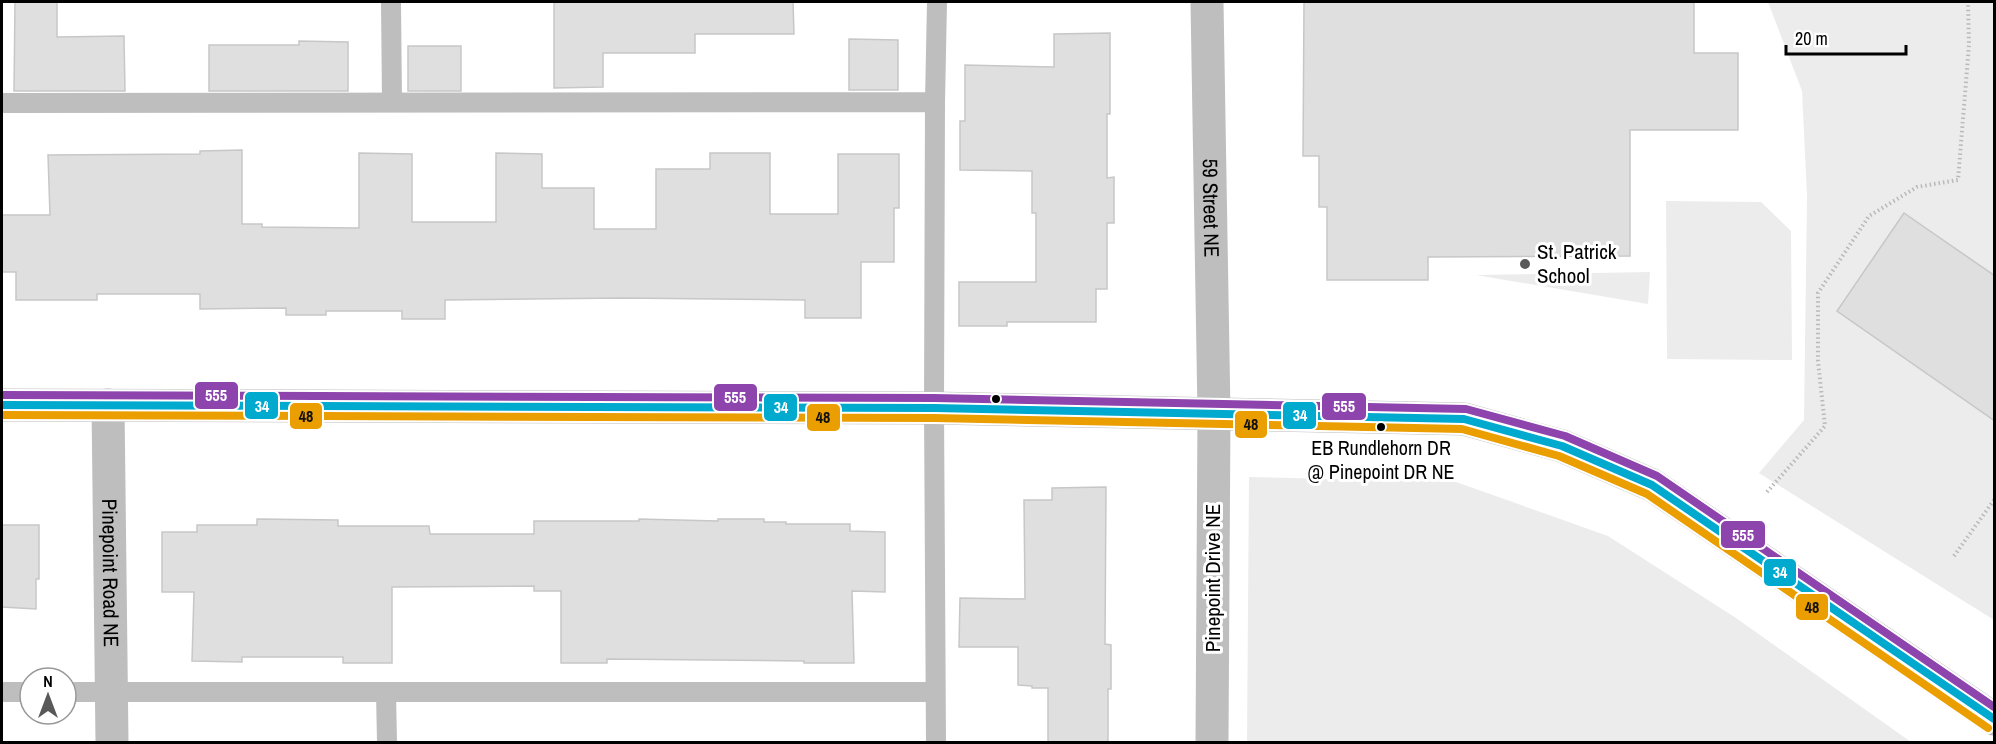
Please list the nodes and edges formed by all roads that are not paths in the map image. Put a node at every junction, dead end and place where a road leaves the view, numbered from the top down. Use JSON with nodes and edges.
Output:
{"nodes":[{"id":1,"x":391,"y":2,"type":"edge"},
{"id":2,"x":937,"y":2,"type":"edge"},
{"id":3,"x":1207,"y":2,"type":"edge"},
{"id":4,"x":392,"y":102,"type":"junction"},
{"id":5,"x":935,"y":102,"type":"junction"},
{"id":6,"x":2,"y":103,"type":"edge"},
{"id":7,"x":2,"y":405,"type":"edge"},
{"id":8,"x":108,"y":405,"type":"junction"},
{"id":9,"x":934,"y":408,"type":"junction"},
{"id":10,"x":1214,"y":413,"type":"junction"},
{"id":11,"x":2,"y":692,"type":"edge"},
{"id":12,"x":18,"y":692,"type":"edge"},
{"id":13,"x":78,"y":692,"type":"edge"},
{"id":14,"x":112,"y":692,"type":"junction"},
{"id":15,"x":386,"y":692,"type":"junction"},
{"id":16,"x":935,"y":692,"type":"junction"},
{"id":17,"x":1995,"y":719,"type":"edge"},
{"id":18,"x":112,"y":742,"type":"edge"},
{"id":19,"x":387,"y":742,"type":"edge"},
{"id":20,"x":936,"y":742,"type":"edge"},
{"id":21,"x":1212,"y":742,"type":"edge"}],
"edges":[{"from":1,"to":4,"type":"lane"},
{"from":2,"to":5,"type":"lane"},
{"from":3,"to":10,"type":"street","name":"59 Street NE"},
{"from":4,"to":5,"type":"lane"},
{"from":4,"to":6,"type":"lane"},
{"from":5,"to":9,"type":"lane"},
{"from":7,"to":8,"type":"street"},
{"from":8,"to":9,"type":"street"},
{"from":8,"to":14,"type":"street","name":"Pinepoint Road NE"},
{"from":9,"to":10,"type":"street"},
{"from":9,"to":16,"type":"lane"},
{"from":10,"to":17,"type":"street"},
{"from":10,"to":21,"type":"street","name":"Pinepoint Drive NE"},
{"from":11,"to":12,"type":"lane"},
{"from":13,"to":14,"type":"lane"},
{"from":14,"to":15,"type":"lane"},
{"from":14,"to":18,"type":"street","name":"Pinepoint Road NE"},
{"from":15,"to":16,"type":"lane"},
{"from":15,"to":19,"type":"lane"},
{"from":16,"to":20,"type":"lane"}]}
